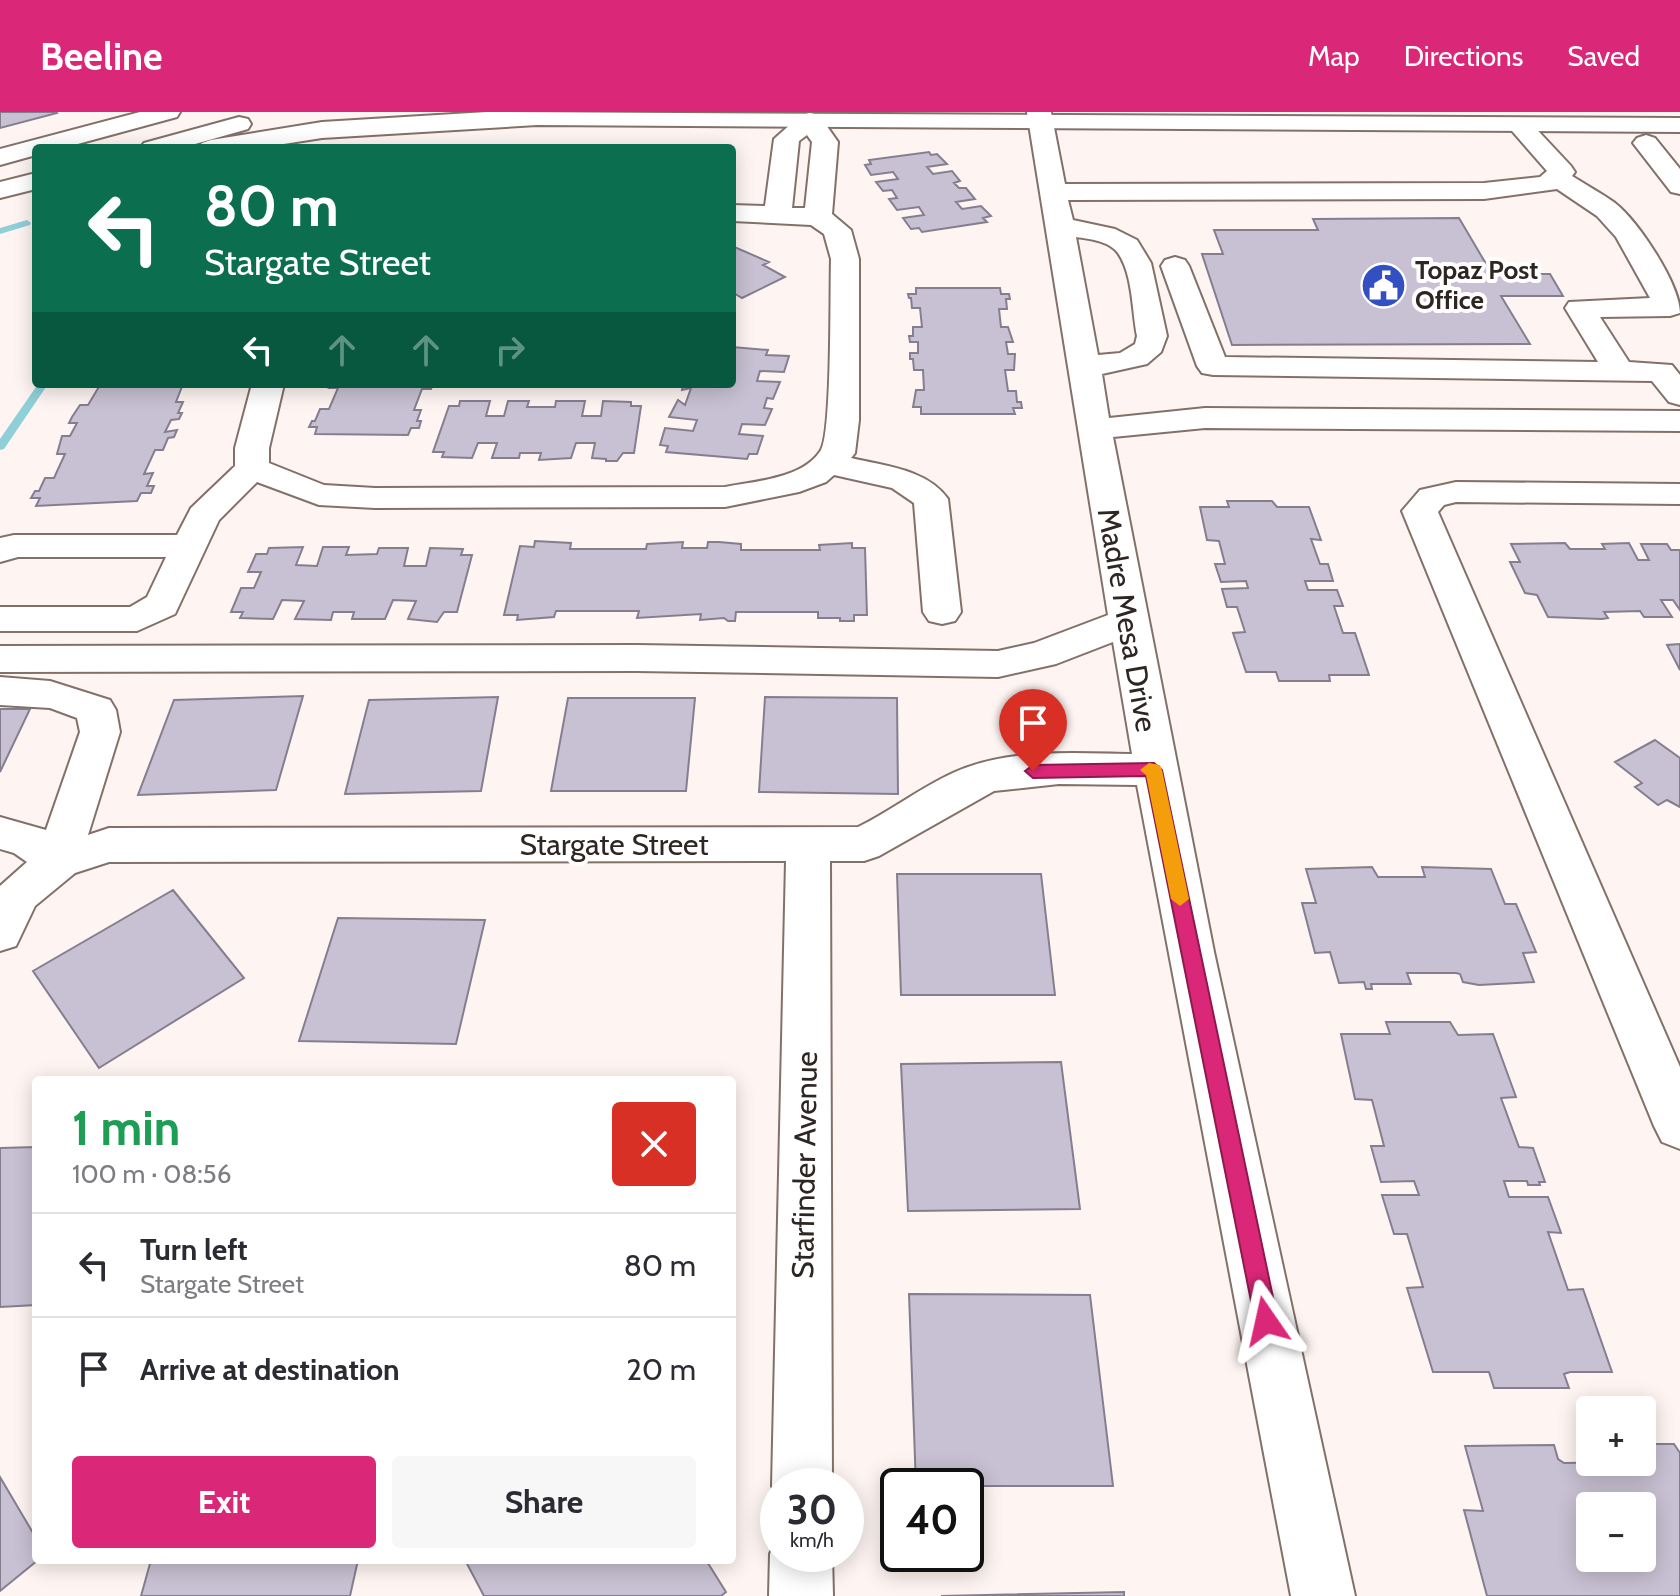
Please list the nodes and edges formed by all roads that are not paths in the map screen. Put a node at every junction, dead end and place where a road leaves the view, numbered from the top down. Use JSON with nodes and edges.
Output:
{"nodes":[{"id":1,"x":168,"y":112,"type":"edge"},
{"id":2,"x":282,"y":112,"type":"edge"},
{"id":3,"x":499,"y":112,"type":"edge"},
{"id":4,"x":1040,"y":116,"type":"edge"},
{"id":5,"x":1515,"y":118,"type":"edge"},
{"id":6,"x":546,"y":119,"type":"junction"},
{"id":7,"x":810,"y":120,"type":"junction"},
{"id":8,"x":1680,"y":125,"type":"edge"},
{"id":9,"x":1646,"y":143,"type":"dead end"},
{"id":10,"x":49,"y":144,"type":"edge"},
{"id":11,"x":167,"y":144,"type":"edge"},
{"id":12,"x":236,"y":144,"type":"edge"},
{"id":13,"x":32,"y":148,"type":"edge"},
{"id":14,"x":0,"y":157,"type":"edge"},
{"id":15,"x":1556,"y":177,"type":"junction"},
{"id":16,"x":32,"y":182,"type":"edge"},
{"id":17,"x":1680,"y":186,"type":"edge"},
{"id":18,"x":0,"y":190,"type":"edge"},
{"id":19,"x":1058,"y":209,"type":"junction"},
{"id":20,"x":736,"y":213,"type":"edge"},
{"id":21,"x":778,"y":214,"type":"junction"},
{"id":22,"x":818,"y":217,"type":"junction"},
{"id":23,"x":1175,"y":266,"type":"dead end"},
{"id":24,"x":1084,"y":366,"type":"junction"},
{"id":25,"x":1213,"y":366,"type":"junction"},
{"id":26,"x":1618,"y":369,"type":"junction"},
{"id":27,"x":267,"y":388,"type":"edge"},
{"id":28,"x":1680,"y":395,"type":"edge"},
{"id":29,"x":1224,"y":418,"type":"junction"},
{"id":30,"x":1680,"y":421,"type":"edge"},
{"id":31,"x":1094,"y":429,"type":"junction"},
{"id":32,"x":826,"y":463,"type":"junction"},
{"id":33,"x":252,"y":468,"type":"junction"},
{"id":34,"x":1680,"y":494,"type":"edge"},
{"id":35,"x":189,"y":546,"type":"junction"},
{"id":36,"x":0,"y":551,"type":"edge"},
{"id":37,"x":942,"y":612,"type":"dead end"},
{"id":38,"x":0,"y":619,"type":"edge"},
{"id":39,"x":1127,"y":622,"type":"junction"},
{"id":40,"x":0,"y":659,"type":"edge"},
{"id":41,"x":0,"y":691,"type":"edge"},
{"id":42,"x":1154,"y":770,"type":"junction"},
{"id":43,"x":0,"y":833,"type":"edge"},
{"id":44,"x":808,"y":844,"type":"junction"},
{"id":45,"x":59,"y":861,"type":"junction"},
{"id":46,"x":0,"y":933,"type":"edge"},
{"id":47,"x":1675,"y":1104,"type":"edge"},
{"id":48,"x":802,"y":1468,"type":"edge"},
{"id":49,"x":801,"y":1572,"type":"edge"},
{"id":50,"x":801,"y":1596,"type":"edge"},
{"id":51,"x":1323,"y":1596,"type":"edge"}],
"edges":[{"from":1,"to":10,"type":"street"},
{"from":2,"to":11,"type":"street"},
{"from":3,"to":6,"type":"street"},
{"from":4,"to":5,"type":"street"},
{"from":4,"to":7,"type":"street"},
{"from":4,"to":19,"type":"street","name":"Madre Mesa Drive"},
{"from":5,"to":8,"type":"street"},
{"from":5,"to":15,"type":"street"},
{"from":6,"to":7,"type":"street"},
{"from":6,"to":12,"type":"street"},
{"from":7,"to":21,"type":"street"},
{"from":7,"to":22,"type":"street"},
{"from":9,"to":17,"type":"street"},
{"from":13,"to":14,"type":"street"},
{"from":15,"to":19,"type":"street"},
{"from":15,"to":26,"type":"street"},
{"from":16,"to":18,"type":"street"},
{"from":19,"to":24,"type":"street","name":"Madre Mesa Drive"},
{"from":19,"to":24,"type":"street"},
{"from":20,"to":21,"type":"street"},
{"from":21,"to":22,"type":"street"},
{"from":22,"to":32,"type":"street"},
{"from":23,"to":25,"type":"street"},
{"from":24,"to":31,"type":"street","name":"Madre Mesa Drive"},
{"from":25,"to":26,"type":"street"},
{"from":25,"to":29,"type":"street"},
{"from":26,"to":28,"type":"street"},
{"from":27,"to":33,"type":"street"},
{"from":29,"to":30,"type":"street"},
{"from":29,"to":31,"type":"street"},
{"from":31,"to":39,"type":"street","name":"Madre Mesa Drive"},
{"from":32,"to":33,"type":"street"},
{"from":32,"to":37,"type":"street"},
{"from":33,"to":35,"type":"street"},
{"from":34,"to":47,"type":"street"},
{"from":35,"to":36,"type":"street"},
{"from":35,"to":38,"type":"street"},
{"from":39,"to":40,"type":"street"},
{"from":39,"to":42,"type":"street","name":"Madre Mesa Drive"},
{"from":41,"to":45,"type":"street"},
{"from":42,"to":44,"type":"street","name":"Stargate Street"},
{"from":42,"to":51,"type":"street","name":"Madre Mesa Drive"},
{"from":43,"to":45,"type":"street"},
{"from":44,"to":45,"type":"street","name":"Stargate Street"},
{"from":44,"to":48,"type":"street","name":"Starfinder Avenue"},
{"from":45,"to":46,"type":"street"},
{"from":49,"to":50,"type":"street"}]}
